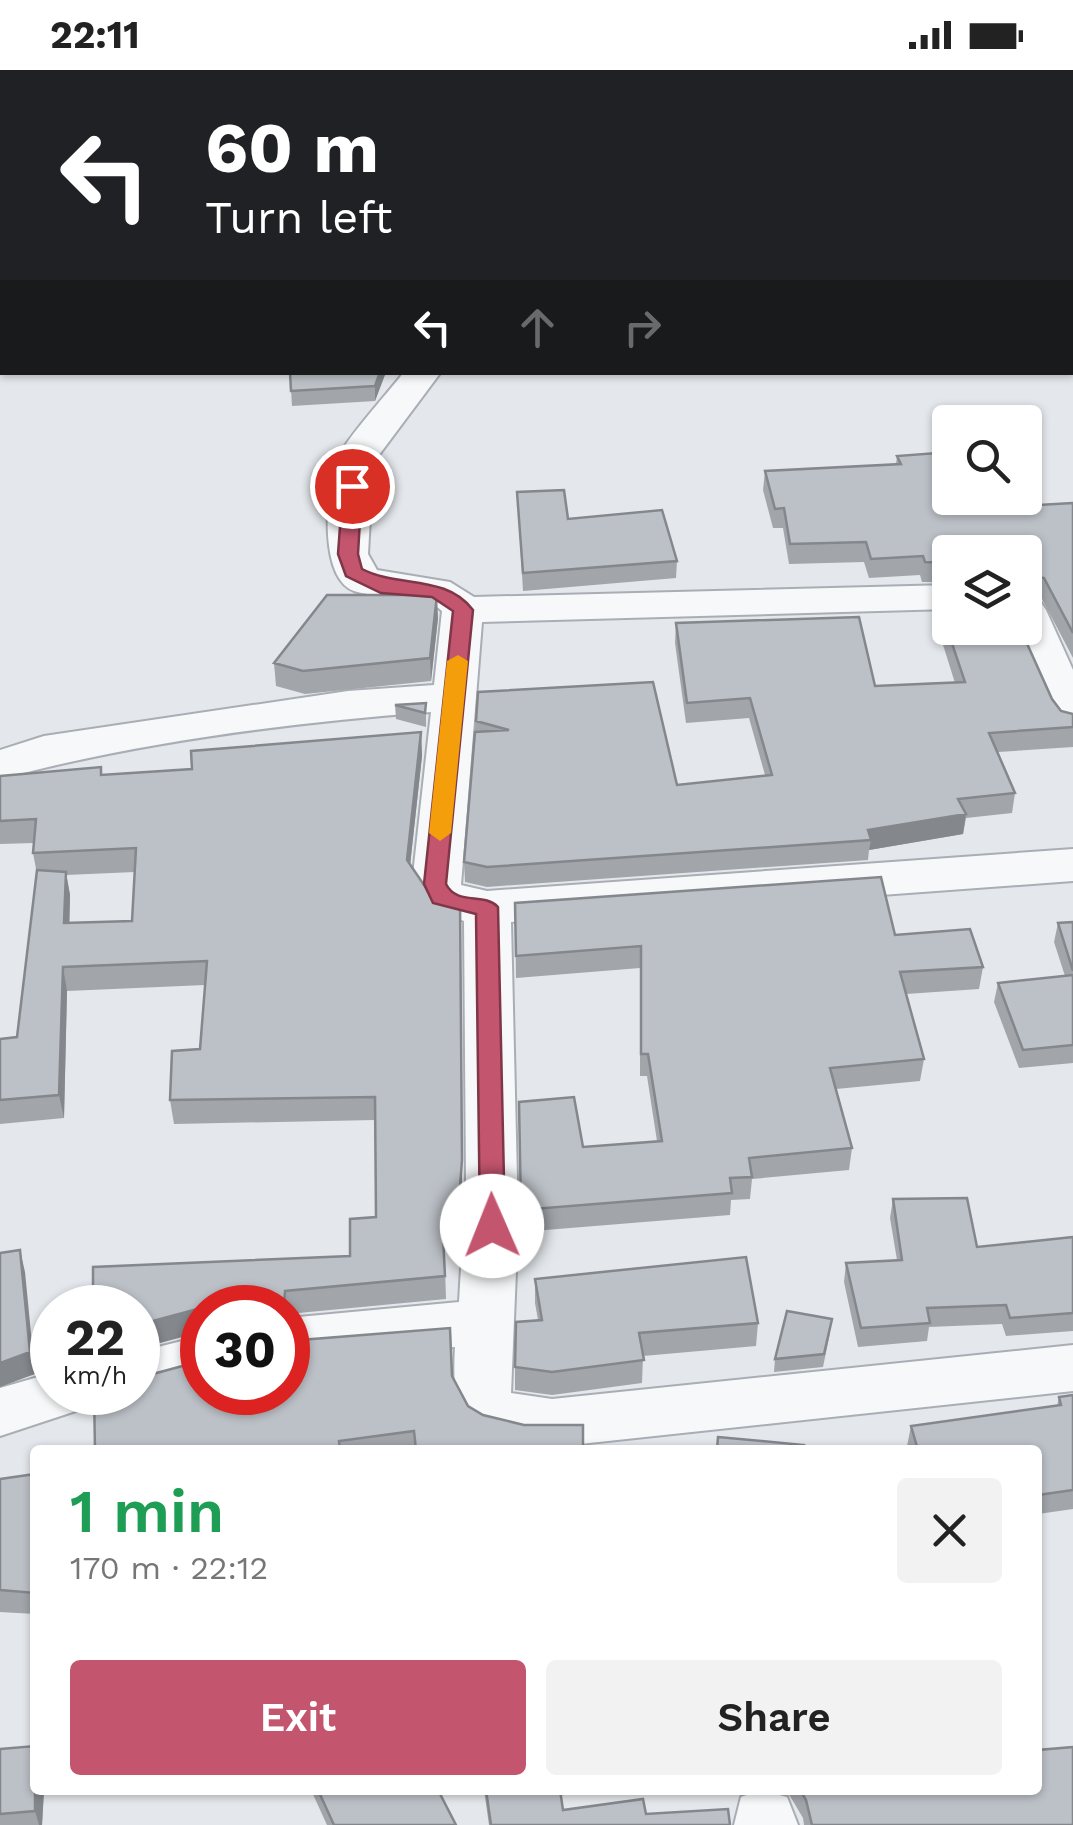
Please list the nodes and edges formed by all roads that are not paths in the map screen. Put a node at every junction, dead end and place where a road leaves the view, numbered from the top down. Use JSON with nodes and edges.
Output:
{"nodes":[{"id":1,"x":421,"y":375,"type":"edge"},
{"id":2,"x":932,"y":597,"type":"edge"},
{"id":3,"x":463,"y":610,"type":"junction"},
{"id":4,"x":1041,"y":645,"type":"edge"},
{"id":5,"x":454,"y":698,"type":"junction"},
{"id":6,"x":1073,"y":717,"type":"edge"},
{"id":7,"x":0,"y":765,"type":"edge"},
{"id":8,"x":1073,"y":865,"type":"edge"},
{"id":9,"x":487,"y":907,"type":"junction"},
{"id":10,"x":482,"y":1322,"type":"junction"},
{"id":11,"x":310,"y":1338,"type":"edge"},
{"id":12,"x":1073,"y":1368,"type":"edge"},
{"id":13,"x":30,"y":1403,"type":"edge"},
{"id":14,"x":0,"y":1412,"type":"edge"}],
"edges":[{"from":1,"to":3,"type":"street"},
{"from":2,"to":3,"type":"street"},
{"from":3,"to":5,"type":"street"},
{"from":4,"to":6,"type":"street"},
{"from":5,"to":7,"type":"street"},
{"from":5,"to":9,"type":"street"},
{"from":8,"to":9,"type":"street"},
{"from":9,"to":10,"type":"street"},
{"from":10,"to":11,"type":"street"},
{"from":10,"to":12,"type":"street"},
{"from":13,"to":14,"type":"street"}]}
